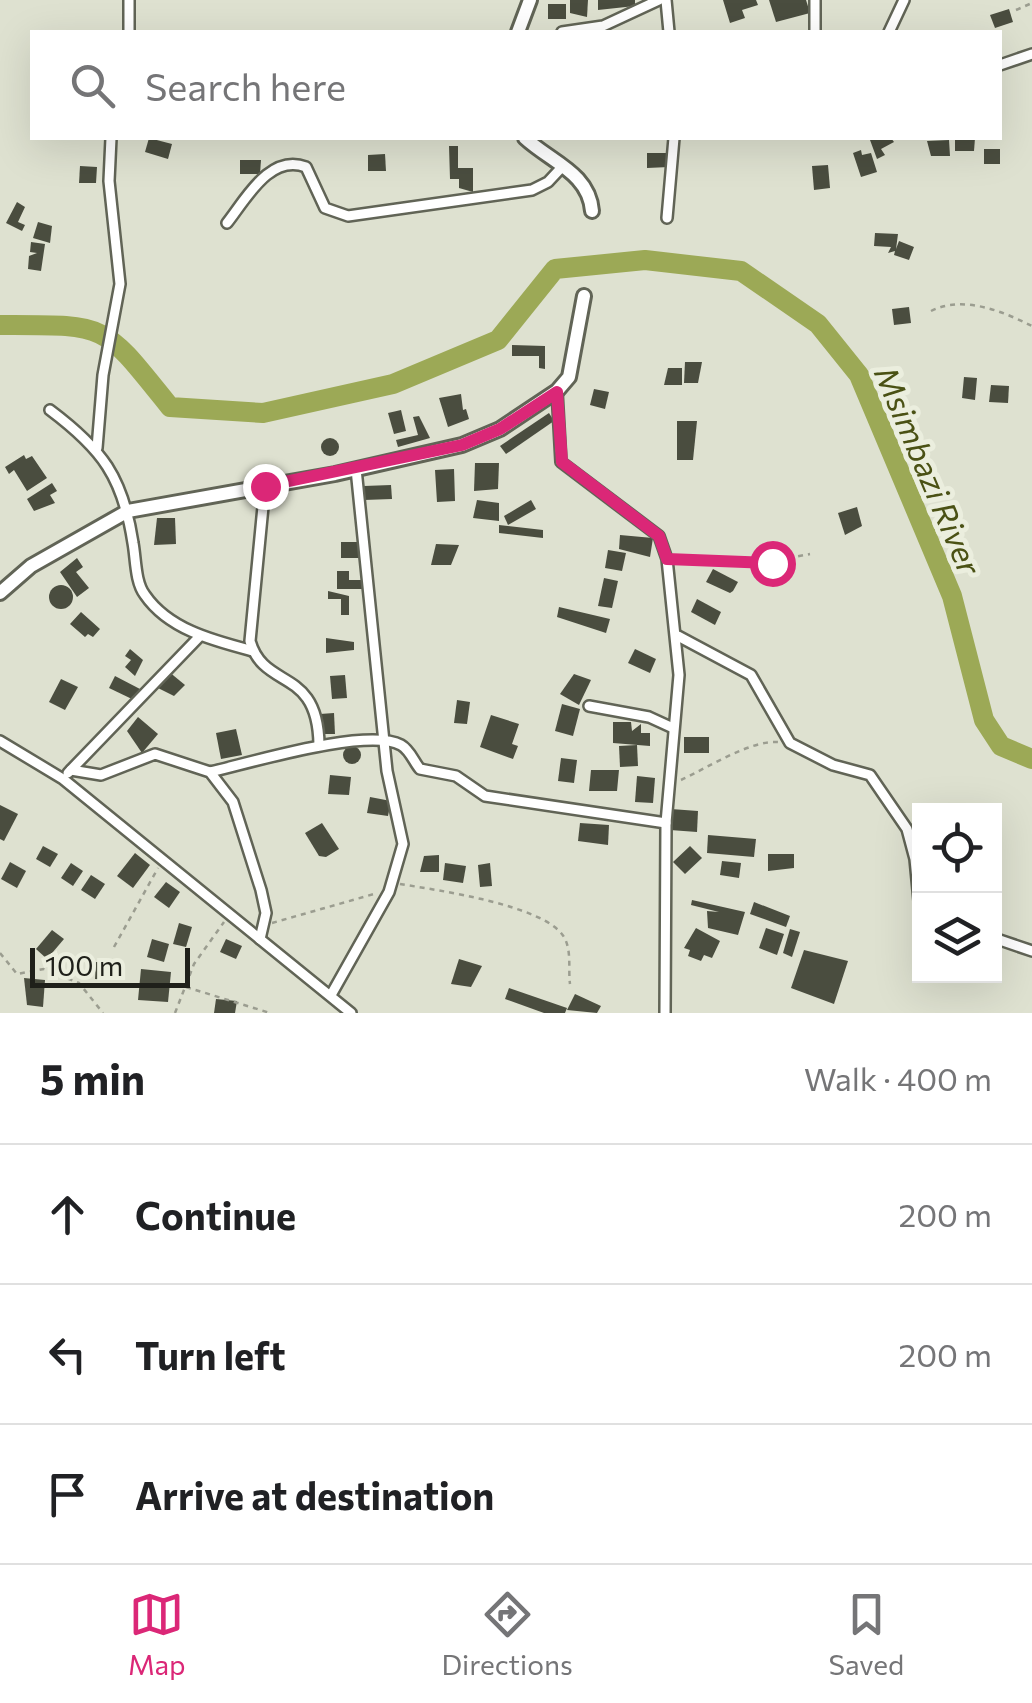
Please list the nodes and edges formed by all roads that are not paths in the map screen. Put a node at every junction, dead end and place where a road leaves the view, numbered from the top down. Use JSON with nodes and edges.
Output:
{"nodes":[{"id":1,"x":129,"y":0,"type":"edge"},
{"id":2,"x":530,"y":0,"type":"edge"},
{"id":3,"x":663,"y":0,"type":"edge"},
{"id":4,"x":815,"y":0,"type":"edge"},
{"id":5,"x":904,"y":0,"type":"edge"},
{"id":6,"x":129,"y":30,"type":"edge"},
{"id":7,"x":520,"y":30,"type":"edge"},
{"id":8,"x":575,"y":30,"type":"edge"},
{"id":9,"x":668,"y":30,"type":"edge"},
{"id":10,"x":814,"y":30,"type":"edge"},
{"id":11,"x":890,"y":30,"type":"edge"},
{"id":12,"x":1032,"y":54,"type":"edge"},
{"id":13,"x":1002,"y":64,"type":"edge"},
{"id":14,"x":112,"y":140,"type":"edge"},
{"id":15,"x":528,"y":140,"type":"edge"},
{"id":16,"x":674,"y":140,"type":"edge"},
{"id":17,"x":562,"y":167,"type":"junction"},
{"id":18,"x":592,"y":211,"type":"dead end"},
{"id":19,"x":667,"y":218,"type":"dead end"},
{"id":20,"x":227,"y":223,"type":"dead end"},
{"id":21,"x":584,"y":296,"type":"dead end"},
{"id":22,"x":557,"y":392,"type":"junction"},
{"id":23,"x":50,"y":410,"type":"dead end"},
{"id":24,"x":96,"y":448,"type":"junction"},
{"id":25,"x":356,"y":469,"type":"junction"},
{"id":26,"x":265,"y":486,"type":"junction"},
{"id":27,"x":128,"y":511,"type":"junction"},
{"id":28,"x":0,"y":593,"type":"edge"},
{"id":29,"x":200,"y":636,"type":"junction"},
{"id":30,"x":678,"y":636,"type":"junction"},
{"id":31,"x":253,"y":651,"type":"junction"},
{"id":32,"x":589,"y":706,"type":"dead end"},
{"id":33,"x":673,"y":728,"type":"junction"},
{"id":34,"x":0,"y":740,"type":"edge"},
{"id":35,"x":384,"y":743,"type":"junction"},
{"id":36,"x":319,"y":745,"type":"junction"},
{"id":37,"x":70,"y":770,"type":"junction"},
{"id":38,"x":210,"y":772,"type":"junction"},
{"id":39,"x":63,"y":780,"type":"junction"},
{"id":40,"x":666,"y":822,"type":"junction"},
{"id":41,"x":918,"y":893,"type":"edge"},
{"id":42,"x":260,"y":939,"type":"junction"},
{"id":43,"x":1002,"y":941,"type":"edge"},
{"id":44,"x":1032,"y":951,"type":"edge"},
{"id":45,"x":332,"y":995,"type":"junction"},
{"id":46,"x":344,"y":1010,"type":"edge"},
{"id":47,"x":665,"y":1013,"type":"edge"}],
"edges":[{"from":1,"to":6,"type":"street"},
{"from":2,"to":7,"type":"street"},
{"from":3,"to":8,"type":"street"},
{"from":3,"to":9,"type":"street"},
{"from":4,"to":10,"type":"street"},
{"from":5,"to":11,"type":"street"},
{"from":12,"to":13,"type":"street"},
{"from":14,"to":24,"type":"street"},
{"from":15,"to":17,"type":"street"},
{"from":16,"to":19,"type":"street"},
{"from":17,"to":18,"type":"street"},
{"from":17,"to":20,"type":"street"},
{"from":21,"to":22,"type":"street"},
{"from":22,"to":25,"type":"street"},
{"from":22,"to":30,"type":"street"},
{"from":23,"to":24,"type":"street"},
{"from":24,"to":27,"type":"street"},
{"from":25,"to":26,"type":"street"},
{"from":25,"to":35,"type":"street"},
{"from":26,"to":27,"type":"street"},
{"from":26,"to":31,"type":"street"},
{"from":27,"to":28,"type":"street"},
{"from":27,"to":29,"type":"street"},
{"from":29,"to":31,"type":"street"},
{"from":29,"to":37,"type":"street"},
{"from":30,"to":33,"type":"street"},
{"from":30,"to":41,"type":"street"},
{"from":31,"to":36,"type":"street"},
{"from":32,"to":33,"type":"street"},
{"from":33,"to":40,"type":"street"},
{"from":34,"to":39,"type":"street"},
{"from":35,"to":36,"type":"street"},
{"from":35,"to":40,"type":"street"},
{"from":35,"to":45,"type":"street"},
{"from":36,"to":38,"type":"street"},
{"from":37,"to":38,"type":"street"},
{"from":37,"to":39,"type":"street"},
{"from":38,"to":42,"type":"street"},
{"from":39,"to":42,"type":"street"},
{"from":40,"to":47,"type":"street"},
{"from":42,"to":45,"type":"street"},
{"from":43,"to":44,"type":"street"},
{"from":45,"to":46,"type":"street"}]}
